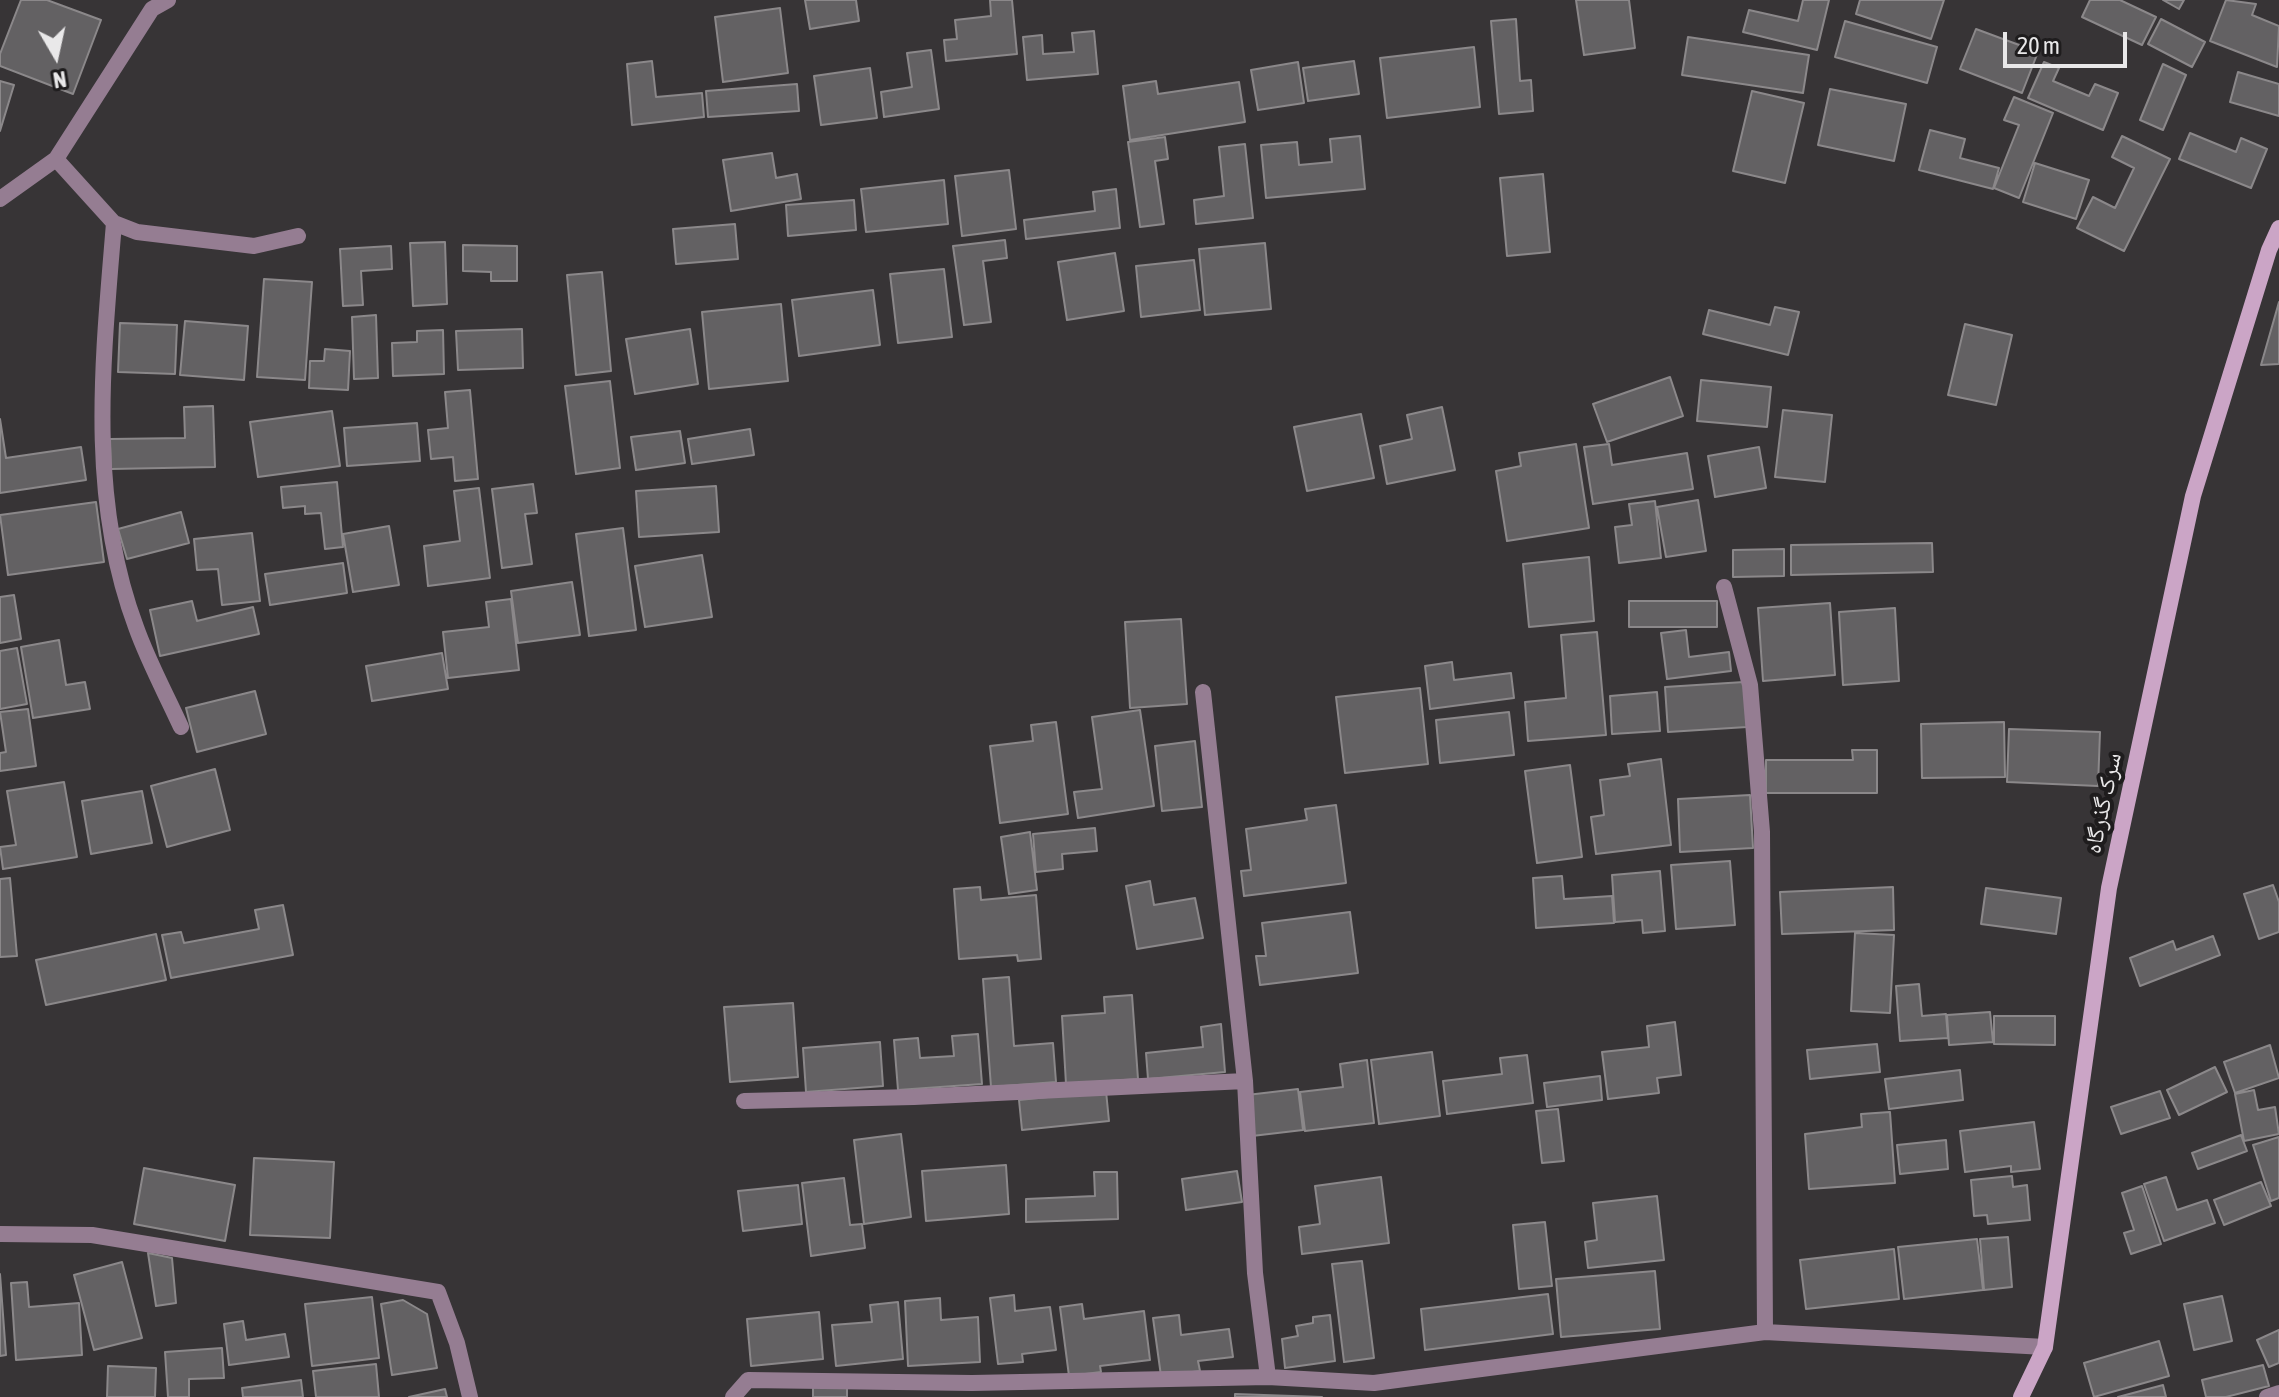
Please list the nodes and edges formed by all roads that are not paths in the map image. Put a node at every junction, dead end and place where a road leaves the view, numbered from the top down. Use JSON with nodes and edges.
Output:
{"nodes":[{"id":1,"x":168,"y":0,"type":"edge"},
{"id":2,"x":56,"y":159,"type":"junction"},
{"id":3,"x":0,"y":199,"type":"edge"},
{"id":4,"x":114,"y":223,"type":"junction"},
{"id":5,"x":2279,"y":228,"type":"edge"},
{"id":6,"x":298,"y":236,"type":"dead end"},
{"id":7,"x":2274,"y":249,"type":"edge"},
{"id":8,"x":1724,"y":587,"type":"dead end"},
{"id":9,"x":1203,"y":692,"type":"dead end"},
{"id":10,"x":181,"y":727,"type":"dead end"},
{"id":11,"x":1245,"y":1081,"type":"junction"},
{"id":12,"x":744,"y":1101,"type":"dead end"},
{"id":13,"x":0,"y":1234,"type":"edge"},
{"id":14,"x":1765,"y":1332,"type":"junction"},
{"id":15,"x":2045,"y":1347,"type":"junction"},
{"id":16,"x":1268,"y":1377,"type":"junction"},
{"id":17,"x":749,"y":1389,"type":"edge"},
{"id":18,"x":972,"y":1390,"type":"edge"},
{"id":19,"x":1373,"y":1390,"type":"edge"},
{"id":20,"x":2279,"y":1393,"type":"edge"},
{"id":21,"x":470,"y":1397,"type":"edge"},
{"id":22,"x":733,"y":1397,"type":"edge"},
{"id":23,"x":2021,"y":1397,"type":"edge"},
{"id":24,"x":2267,"y":1397,"type":"edge"}],
"edges":[{"from":1,"to":2,"type":"street"},
{"from":2,"to":3,"type":"street"},
{"from":2,"to":4,"type":"street"},
{"from":4,"to":6,"type":"street"},
{"from":4,"to":10,"type":"street"},
{"from":5,"to":7,"type":"street","name":"سرک گذرگاه"},
{"from":7,"to":15,"type":"street","name":"سرک گذرگاه"},
{"from":8,"to":14,"type":"street"},
{"from":9,"to":11,"type":"street"},
{"from":11,"to":12,"type":"street"},
{"from":11,"to":16,"type":"street"},
{"from":13,"to":21,"type":"street"},
{"from":14,"to":15,"type":"street"},
{"from":14,"to":19,"type":"street"},
{"from":15,"to":23,"type":"street","name":"سرک گذرگاه"},
{"from":16,"to":18,"type":"street"},
{"from":16,"to":19,"type":"street"},
{"from":17,"to":18,"type":"street"},
{"from":17,"to":22,"type":"street"},
{"from":20,"to":24,"type":"street"}]}
